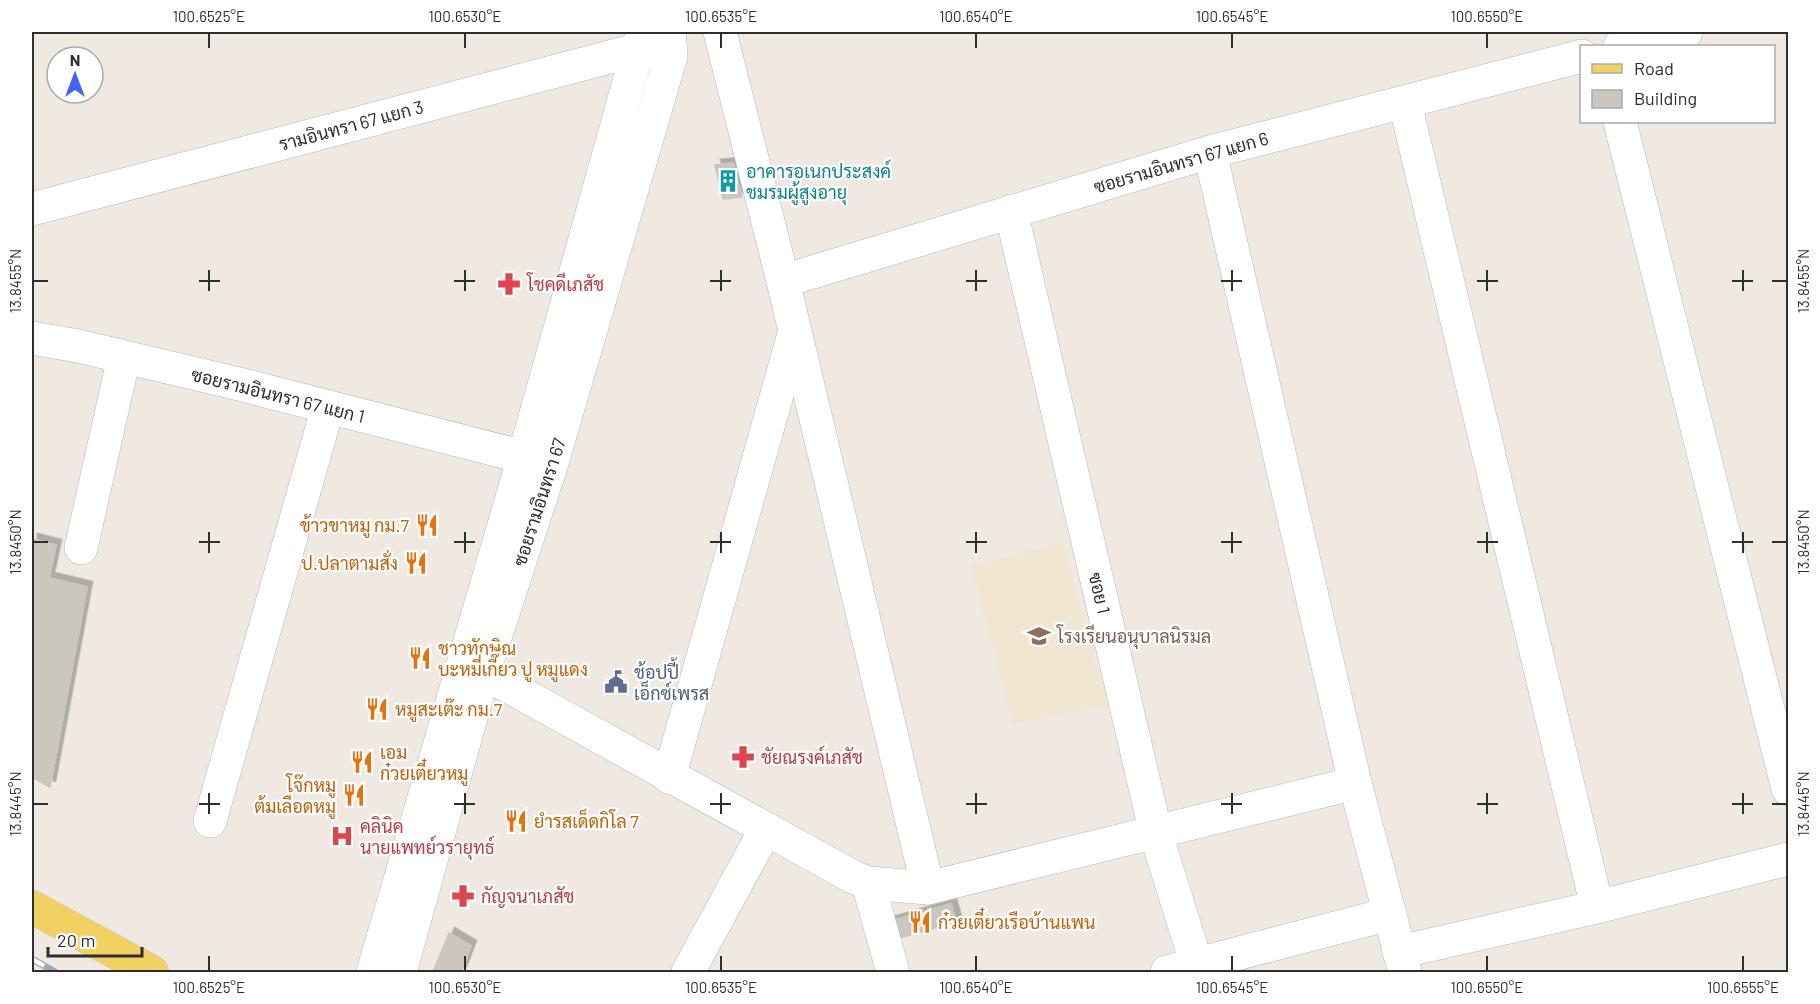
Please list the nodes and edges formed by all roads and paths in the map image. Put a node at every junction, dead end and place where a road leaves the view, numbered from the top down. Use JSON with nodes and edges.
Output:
{"nodes":[{"id":1,"x":722,"y":32,"type":"edge"},
{"id":2,"x":1686,"y":32,"type":"edge"},
{"id":3,"x":641,"y":40,"type":"edge"},
{"id":4,"x":670,"y":44,"type":"edge"},
{"id":5,"x":1625,"y":45,"type":"edge"},
{"id":6,"x":1580,"y":56,"type":"edge"},
{"id":7,"x":1404,"y":103,"type":"junction"},
{"id":8,"x":1620,"y":123,"type":"edge"},
{"id":9,"x":1210,"y":152,"type":"junction"},
{"id":10,"x":32,"y":209,"type":"edge"},
{"id":11,"x":1011,"y":211,"type":"junction"},
{"id":12,"x":783,"y":281,"type":"junction"},
{"id":13,"x":795,"y":330,"type":"junction"},
{"id":14,"x":32,"y":338,"type":"edge"},
{"id":15,"x":124,"y":357,"type":"junction"},
{"id":16,"x":328,"y":407,"type":"junction"},
{"id":17,"x":524,"y":457,"type":"junction"},
{"id":18,"x":81,"y":548,"type":"dead end"},
{"id":19,"x":472,"y":670,"type":"junction"},
{"id":20,"x":669,"y":777,"type":"junction"},
{"id":21,"x":1355,"y":783,"type":"junction"},
{"id":22,"x":1788,"y":789,"type":"edge"},
{"id":23,"x":210,"y":821,"type":"dead end"},
{"id":24,"x":766,"y":829,"type":"junction"},
{"id":25,"x":1156,"y":834,"type":"junction"},
{"id":26,"x":1788,"y":859,"type":"edge"},
{"id":27,"x":868,"y":883,"type":"junction"},
{"id":28,"x":928,"y":888,"type":"junction"},
{"id":29,"x":32,"y":907,"type":"edge"},
{"id":30,"x":1597,"y":908,"type":"junction"},
{"id":31,"x":1389,"y":914,"type":"junction"},
{"id":32,"x":1402,"y":962,"type":"edge"},
{"id":33,"x":1188,"y":970,"type":"edge"},
{"id":34,"x":152,"y":972,"type":"edge"},
{"id":35,"x":373,"y":972,"type":"edge"},
{"id":36,"x":400,"y":972,"type":"edge"},
{"id":37,"x":688,"y":972,"type":"edge"},
{"id":38,"x":893,"y":972,"type":"edge"}],
"edges":[{"from":1,"to":4,"type":"street"},
{"from":1,"to":12,"type":"street"},
{"from":2,"to":5,"type":"street"},
{"from":3,"to":4,"type":"street","name":"รามอินทรา 67 แยก 3"},
{"from":3,"to":10,"type":"street","name":"รามอินทรา 67 แยก 3"},
{"from":3,"to":17,"type":"street","name":"ซอยรามอินทรา 67"},
{"from":4,"to":19,"type":"street","name":"ซอยรามอินทรา 67"},
{"from":6,"to":7,"type":"street","name":"ซอยรามอินทรา 67 แยก 6"},
{"from":7,"to":9,"type":"street","name":"ซอยรามอินทรา 67 แยก 6"},
{"from":7,"to":30,"type":"street"},
{"from":8,"to":22,"type":"street"},
{"from":9,"to":11,"type":"street","name":"ซอยรามอินทรา 67 แยก 6"},
{"from":9,"to":21,"type":"street"},
{"from":11,"to":12,"type":"street","name":"ซอยรามอินทรา 67 แยก 6"},
{"from":11,"to":25,"type":"street","name":"ซอย 1"},
{"from":12,"to":13,"type":"street"},
{"from":13,"to":20,"type":"street"},
{"from":13,"to":28,"type":"street"},
{"from":14,"to":15,"type":"street","name":"ซอยรามอินทรา 67 แยก 1"},
{"from":15,"to":16,"type":"street","name":"ซอยรามอินทรา 67 แยก 1"},
{"from":15,"to":18,"type":"street"},
{"from":16,"to":17,"type":"street","name":"ซอยรามอินทรา 67 แยก 1"},
{"from":16,"to":23,"type":"street"},
{"from":17,"to":19,"type":"street","name":"ซอยรามอินทรา 67"},
{"from":19,"to":20,"type":"street"},
{"from":19,"to":35,"type":"street","name":"ซอยรามอินทรา 67"},
{"from":19,"to":36,"type":"street","name":"ซอยรามอินทรา 67"},
{"from":20,"to":24,"type":"street"},
{"from":21,"to":25,"type":"street"},
{"from":21,"to":31,"type":"street"},
{"from":24,"to":27,"type":"street"},
{"from":24,"to":37,"type":"street"},
{"from":25,"to":28,"type":"street"},
{"from":25,"to":33,"type":"street","name":"ซอย 1"},
{"from":26,"to":30,"type":"street"},
{"from":27,"to":28,"type":"street"},
{"from":27,"to":38,"type":"street"},
{"from":29,"to":34,"type":"main road"},
{"from":30,"to":32,"type":"street"},
{"from":31,"to":32,"type":"street"},
{"from":31,"to":33,"type":"street"}]}
